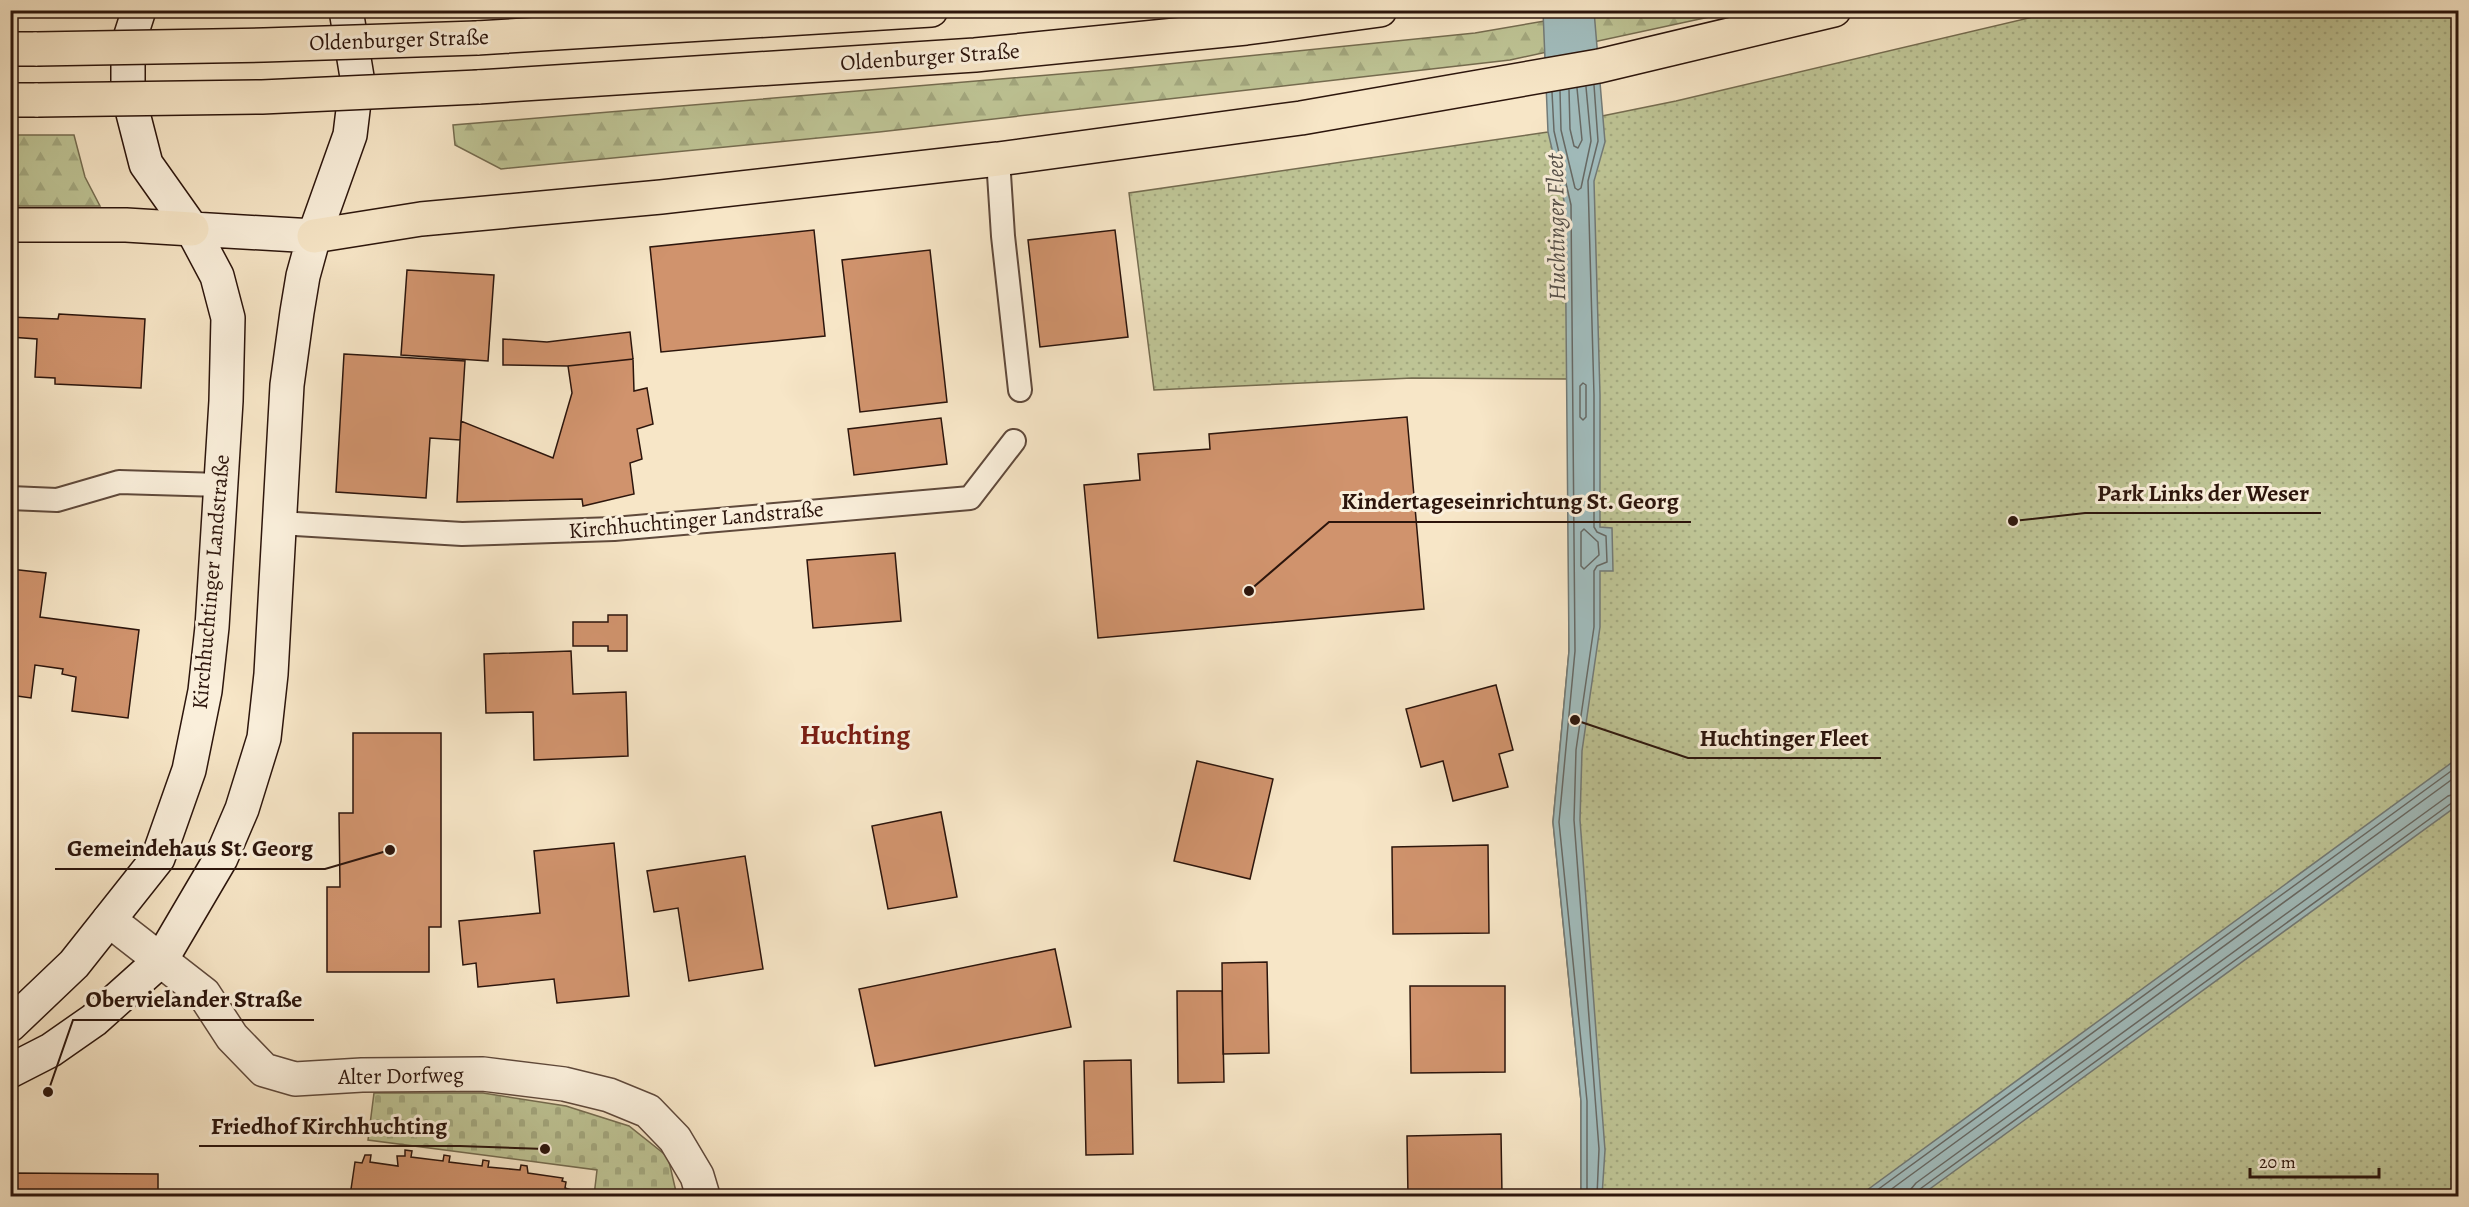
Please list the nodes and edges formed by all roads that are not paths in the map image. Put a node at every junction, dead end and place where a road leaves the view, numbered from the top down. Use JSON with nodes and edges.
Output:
{"nodes":[{"id":1,"x":139,"y":10,"type":"edge"},
{"id":2,"x":346,"y":10,"type":"edge"},
{"id":3,"x":931,"y":10,"type":"edge"},
{"id":4,"x":1380,"y":10,"type":"edge"},
{"id":5,"x":1834,"y":10,"type":"edge"},
{"id":6,"x":24,"y":49,"type":"edge"},
{"id":7,"x":24,"y":100,"type":"edge"},
{"id":8,"x":998,"y":159,"type":"junction"},
{"id":9,"x":10,"y":225,"type":"edge"},
{"id":10,"x":192,"y":229,"type":"junction"},
{"id":11,"x":314,"y":236,"type":"junction"},
{"id":12,"x":1020,"y":390,"type":"dead end"},
{"id":13,"x":1014,"y":441,"type":"dead end"},
{"id":14,"x":221,"y":485,"type":"junction"},
{"id":15,"x":10,"y":498,"type":"edge"},
{"id":16,"x":279,"y":523,"type":"junction"},
{"id":17,"x":110,"y":920,"type":"junction"},
{"id":18,"x":160,"y":960,"type":"junction"},
{"id":19,"x":10,"y":1025,"type":"edge"},
{"id":20,"x":10,"y":1071,"type":"edge"},
{"id":21,"x":703,"y":1197,"type":"edge"}],
"edges":[{"from":1,"to":10,"type":"main road","name":"Kirchhuchtinger Landstraße"},
{"from":2,"to":11,"type":"main road"},
{"from":3,"to":6,"type":"highway","name":"Oldenburger Straße","bridge":true},
{"from":4,"to":7,"type":"highway","name":"Oldenburger Straße","bridge":true},
{"from":5,"to":8,"type":"highway"},
{"from":8,"to":11,"type":"highway"},
{"from":8,"to":12,"type":"lane"},
{"from":9,"to":10,"type":"highway"},
{"from":10,"to":11,"type":"main road"},
{"from":10,"to":14,"type":"main road","name":"Kirchhuchtinger Landstraße"},
{"from":11,"to":16,"type":"main road"},
{"from":13,"to":16,"type":"lane","name":"Kirchhuchtinger Landstraße"},
{"from":14,"to":15,"type":"lane"},
{"from":14,"to":17,"type":"main road","name":"Kirchhuchtinger Landstraße"},
{"from":16,"to":18,"type":"main road"},
{"from":17,"to":18,"type":"main road","name":"Alter Dorfweg"},
{"from":17,"to":19,"type":"main road","name":"Kirchhuchtinger Landstraße"},
{"from":18,"to":20,"type":"main road"},
{"from":18,"to":21,"type":"main road","name":"Alter Dorfweg"}]}
